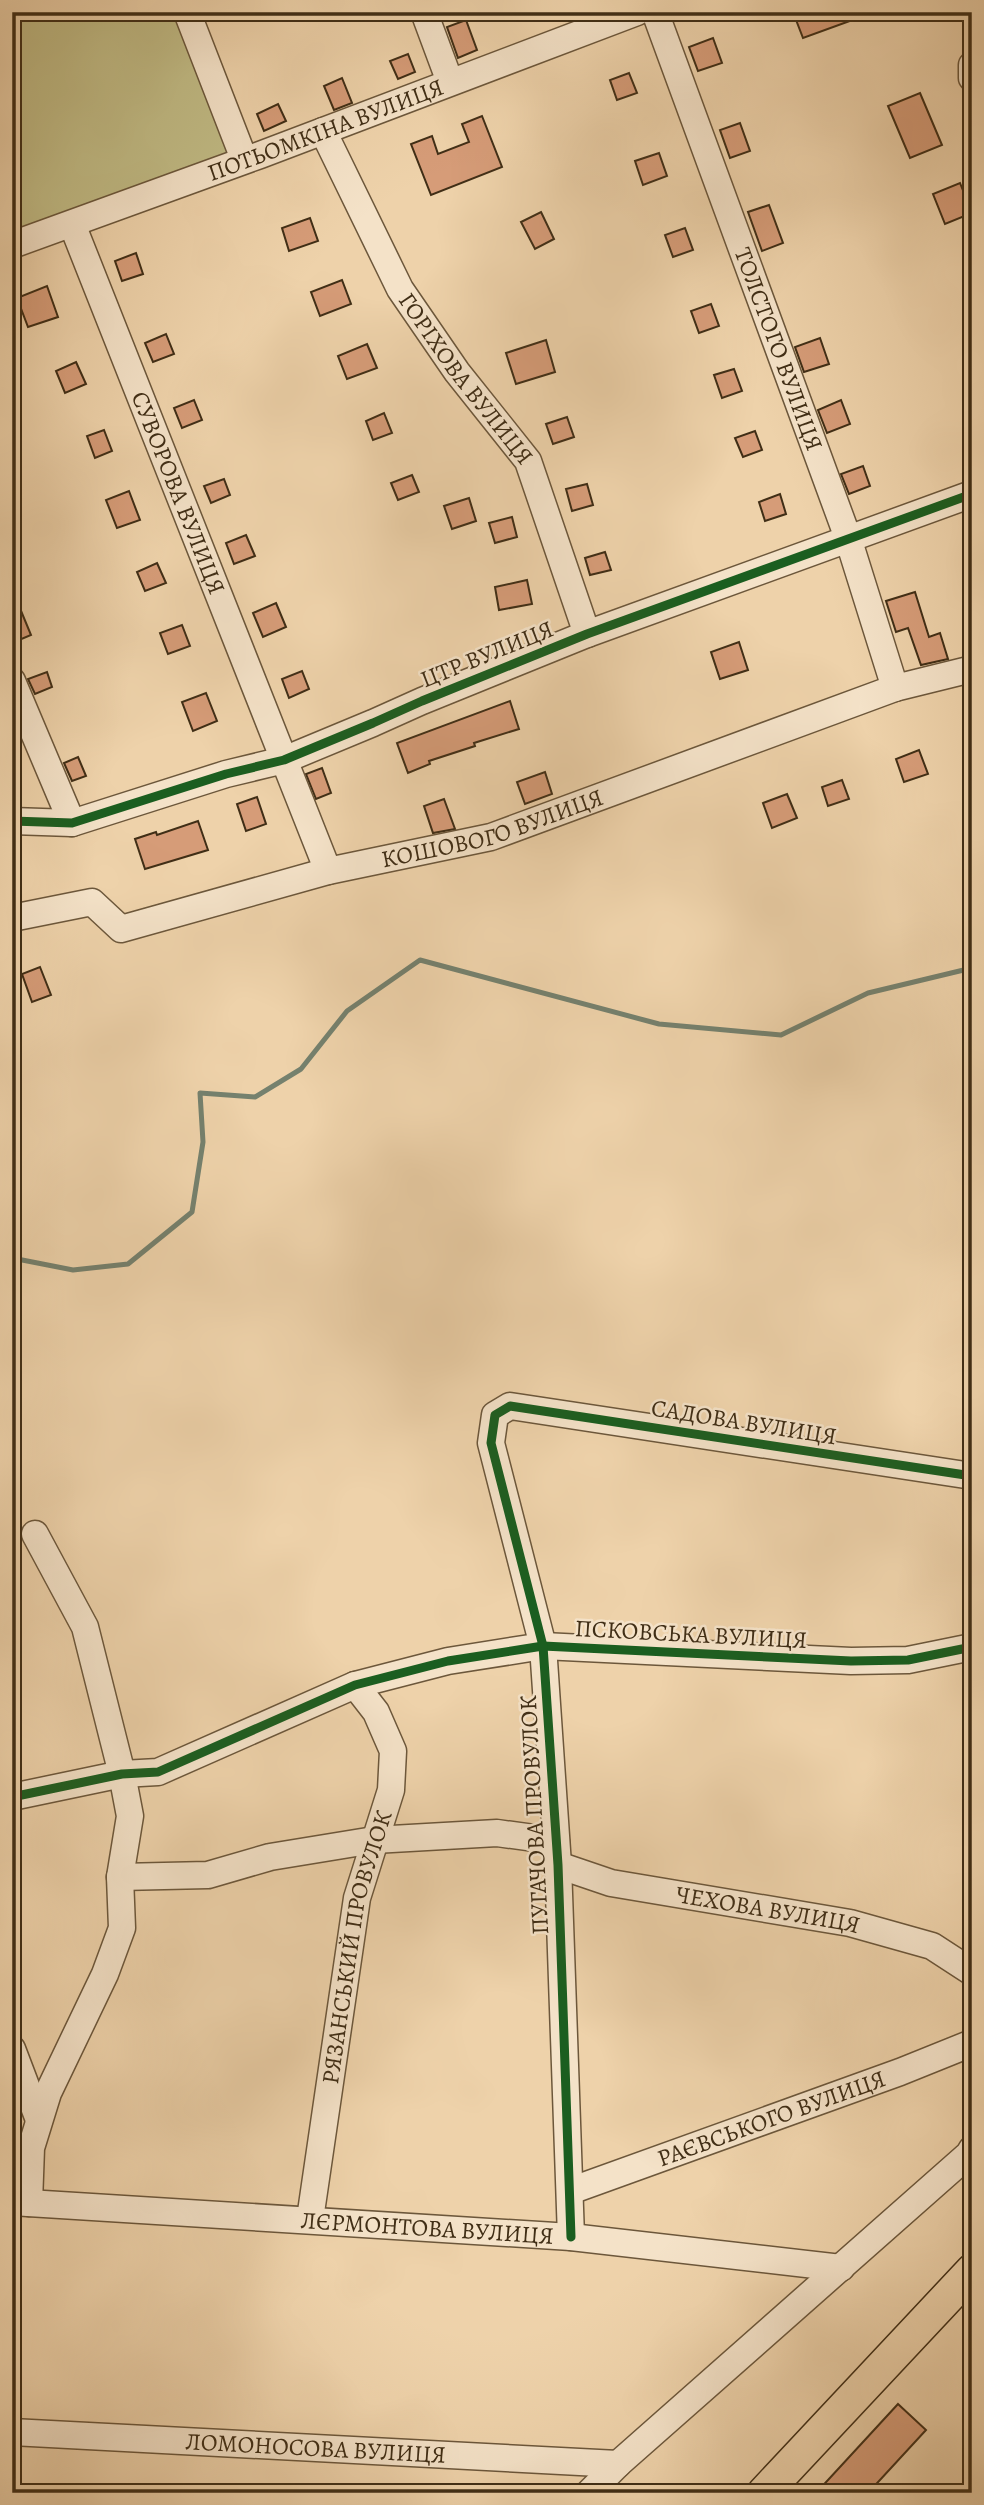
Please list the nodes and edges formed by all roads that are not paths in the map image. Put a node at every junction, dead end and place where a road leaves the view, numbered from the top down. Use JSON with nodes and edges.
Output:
{"nodes":[{"id":1,"x":187,"y":12,"type":"edge"},
{"id":2,"x":424,"y":12,"type":"edge"},
{"id":3,"x":637,"y":12,"type":"edge"},
{"id":4,"x":655,"y":12,"type":"edge"},
{"id":5,"x":972,"y":65,"type":"edge"},
{"id":6,"x":972,"y":78,"type":"edge"},
{"id":7,"x":450,"y":82,"type":"junction"},
{"id":8,"x":323,"y":131,"type":"junction"},
{"id":9,"x":244,"y":159,"type":"junction"},
{"id":10,"x":72,"y":224,"type":"junction"},
{"id":11,"x":12,"y":244,"type":"edge"},
{"id":12,"x":972,"y":494,"type":"edge"},
{"id":13,"x":848,"y":538,"type":"junction"},
{"id":14,"x":587,"y":634,"type":"junction"},
{"id":15,"x":972,"y":669,"type":"edge"},
{"id":16,"x":12,"y":681,"type":"edge"},
{"id":17,"x":895,"y":688,"type":"junction"},
{"id":18,"x":284,"y":760,"type":"junction"},
{"id":19,"x":12,"y":821,"type":"edge"},
{"id":20,"x":72,"y":823,"type":"junction"},
{"id":21,"x":328,"y":871,"type":"junction"},
{"id":22,"x":12,"y":918,"type":"edge"},
{"id":23,"x":510,"y":1406,"type":"joint"},
{"id":24,"x":972,"y":1476,"type":"edge"},
{"id":25,"x":35,"y":1534,"type":"dead end"},
{"id":26,"x":543,"y":1646,"type":"junction"},
{"id":27,"x":972,"y":1647,"type":"edge"},
{"id":28,"x":355,"y":1685,"type":"junction"},
{"id":29,"x":122,"y":1774,"type":"junction"},
{"id":30,"x":12,"y":1797,"type":"edge"},
{"id":31,"x":373,"y":1840,"type":"junction"},
{"id":32,"x":557,"y":1853,"type":"junction"},
{"id":33,"x":120,"y":1877,"type":"junction"},
{"id":34,"x":972,"y":1972,"type":"edge"},
{"id":35,"x":972,"y":2043,"type":"edge"},
{"id":36,"x":12,"y":2049,"type":"edge"},
{"id":37,"x":39,"y":2120,"type":"junction"},
{"id":38,"x":972,"y":2149,"type":"edge"},
{"id":39,"x":570,"y":2191,"type":"junction"},
{"id":40,"x":21,"y":2203,"type":"edge"},
{"id":41,"x":310,"y":2219,"type":"junction"},
{"id":42,"x":571,"y":2237,"type":"junction"},
{"id":43,"x":841,"y":2268,"type":"junction"},
{"id":44,"x":972,"y":2271,"type":"edge"},
{"id":45,"x":12,"y":2432,"type":"edge"},
{"id":46,"x":618,"y":2464,"type":"junction"},
{"id":47,"x":589,"y":2493,"type":"edge"},
{"id":48,"x":764,"y":2493,"type":"edge"}],
"edges":[{"from":1,"to":9,"type":"street"},
{"from":2,"to":7,"type":"street"},
{"from":3,"to":7,"type":"street","name":"ПОТЬОМКІНА ВУЛИЦЯ"},
{"from":4,"to":13,"type":"street","name":"ТОЛСТОГО ВУЛИЦЯ"},
{"from":5,"to":6,"type":"street"},
{"from":7,"to":8,"type":"street","name":"ПОТЬОМКІНА ВУЛИЦЯ"},
{"from":8,"to":9,"type":"street","name":"ПОТЬОМКІНА ВУЛИЦЯ"},
{"from":8,"to":14,"type":"street","name":"ГОРІХОВА ВУЛИЦЯ"},
{"from":9,"to":10,"type":"street","name":"ПОТЬОМКІНА ВУЛИЦЯ"},
{"from":10,"to":11,"type":"street","name":"ПОТЬОМКІНА ВУЛИЦЯ"},
{"from":10,"to":18,"type":"street","name":"СУВОРОВА ВУЛИЦЯ"},
{"from":12,"to":13,"type":"street","name":"ЦТР ВУЛИЦЯ"},
{"from":13,"to":14,"type":"street","name":"ЦТР ВУЛИЦЯ"},
{"from":13,"to":17,"type":"street","name":"ТОЛСТОГО ВУЛИЦЯ"},
{"from":14,"to":18,"type":"street","name":"ЦТР ВУЛИЦЯ"},
{"from":15,"to":17,"type":"street","name":"КОШОВОГО ВУЛИЦЯ"},
{"from":16,"to":20,"type":"street"},
{"from":17,"to":21,"type":"street","name":"КОШОВОГО ВУЛИЦЯ"},
{"from":18,"to":20,"type":"street","name":"ЦТР ВУЛИЦЯ"},
{"from":18,"to":21,"type":"street","name":"СУВОРОВА ВУЛИЦЯ"},
{"from":19,"to":20,"type":"street","name":"ЦТР ВУЛИЦЯ"},
{"from":21,"to":22,"type":"street","name":"КОШОВОГО ВУЛИЦЯ"},
{"from":23,"to":24,"type":"street","name":"САДОВА ВУЛИЦЯ"},
{"from":23,"to":26,"type":"street","name":"ПУГАЧОВА ПРОВУЛОК"},
{"from":25,"to":29,"type":"street"},
{"from":26,"to":27,"type":"street","name":"ПСКОВСЬКА ВУЛИЦЯ"},
{"from":26,"to":28,"type":"street","name":"ПСКОВСЬКА ВУЛИЦЯ"},
{"from":26,"to":32,"type":"street","name":"ПУГАЧОВА ПРОВУЛОК"},
{"from":28,"to":29,"type":"street","name":"ПСКОВСЬКА ВУЛИЦЯ"},
{"from":28,"to":31,"type":"street","name":"РЯЗАНСЬКИЙ ПРОВУЛОК"},
{"from":29,"to":30,"type":"street","name":"ПСКОВСЬКА ВУЛИЦЯ"},
{"from":29,"to":33,"type":"street"},
{"from":31,"to":32,"type":"street","name":"ЧЕХОВА ВУЛИЦЯ"},
{"from":31,"to":33,"type":"street","name":"ЧЕХОВА ВУЛИЦЯ"},
{"from":31,"to":41,"type":"street","name":"РЯЗАНСЬКИЙ ПРОВУЛОК"},
{"from":32,"to":34,"type":"street","name":"ЧЕХОВА ВУЛИЦЯ"},
{"from":32,"to":39,"type":"street","name":"ПУГАЧОВА ПРОВУЛОК"},
{"from":33,"to":37,"type":"street"},
{"from":35,"to":39,"type":"street","name":"РАЄВСЬКОГО ВУЛИЦЯ"},
{"from":36,"to":37,"type":"street"},
{"from":37,"to":40,"type":"street"},
{"from":38,"to":43,"type":"street"},
{"from":39,"to":42,"type":"street","name":"ПУГАЧОВА ПРОВУЛОК"},
{"from":40,"to":41,"type":"street","name":"ЛЄРМОНТОВА ВУЛИЦЯ"},
{"from":41,"to":42,"type":"street","name":"ЛЄРМОНТОВА ВУЛИЦЯ"},
{"from":42,"to":43,"type":"street","name":"ЛЄРМОНТОВА ВУЛИЦЯ"},
{"from":43,"to":46,"type":"street"},
{"from":44,"to":48,"type":"main road"},
{"from":45,"to":46,"type":"street","name":"ЛОМОНОСОВА ВУЛИЦЯ"},
{"from":46,"to":47,"type":"street"}]}
